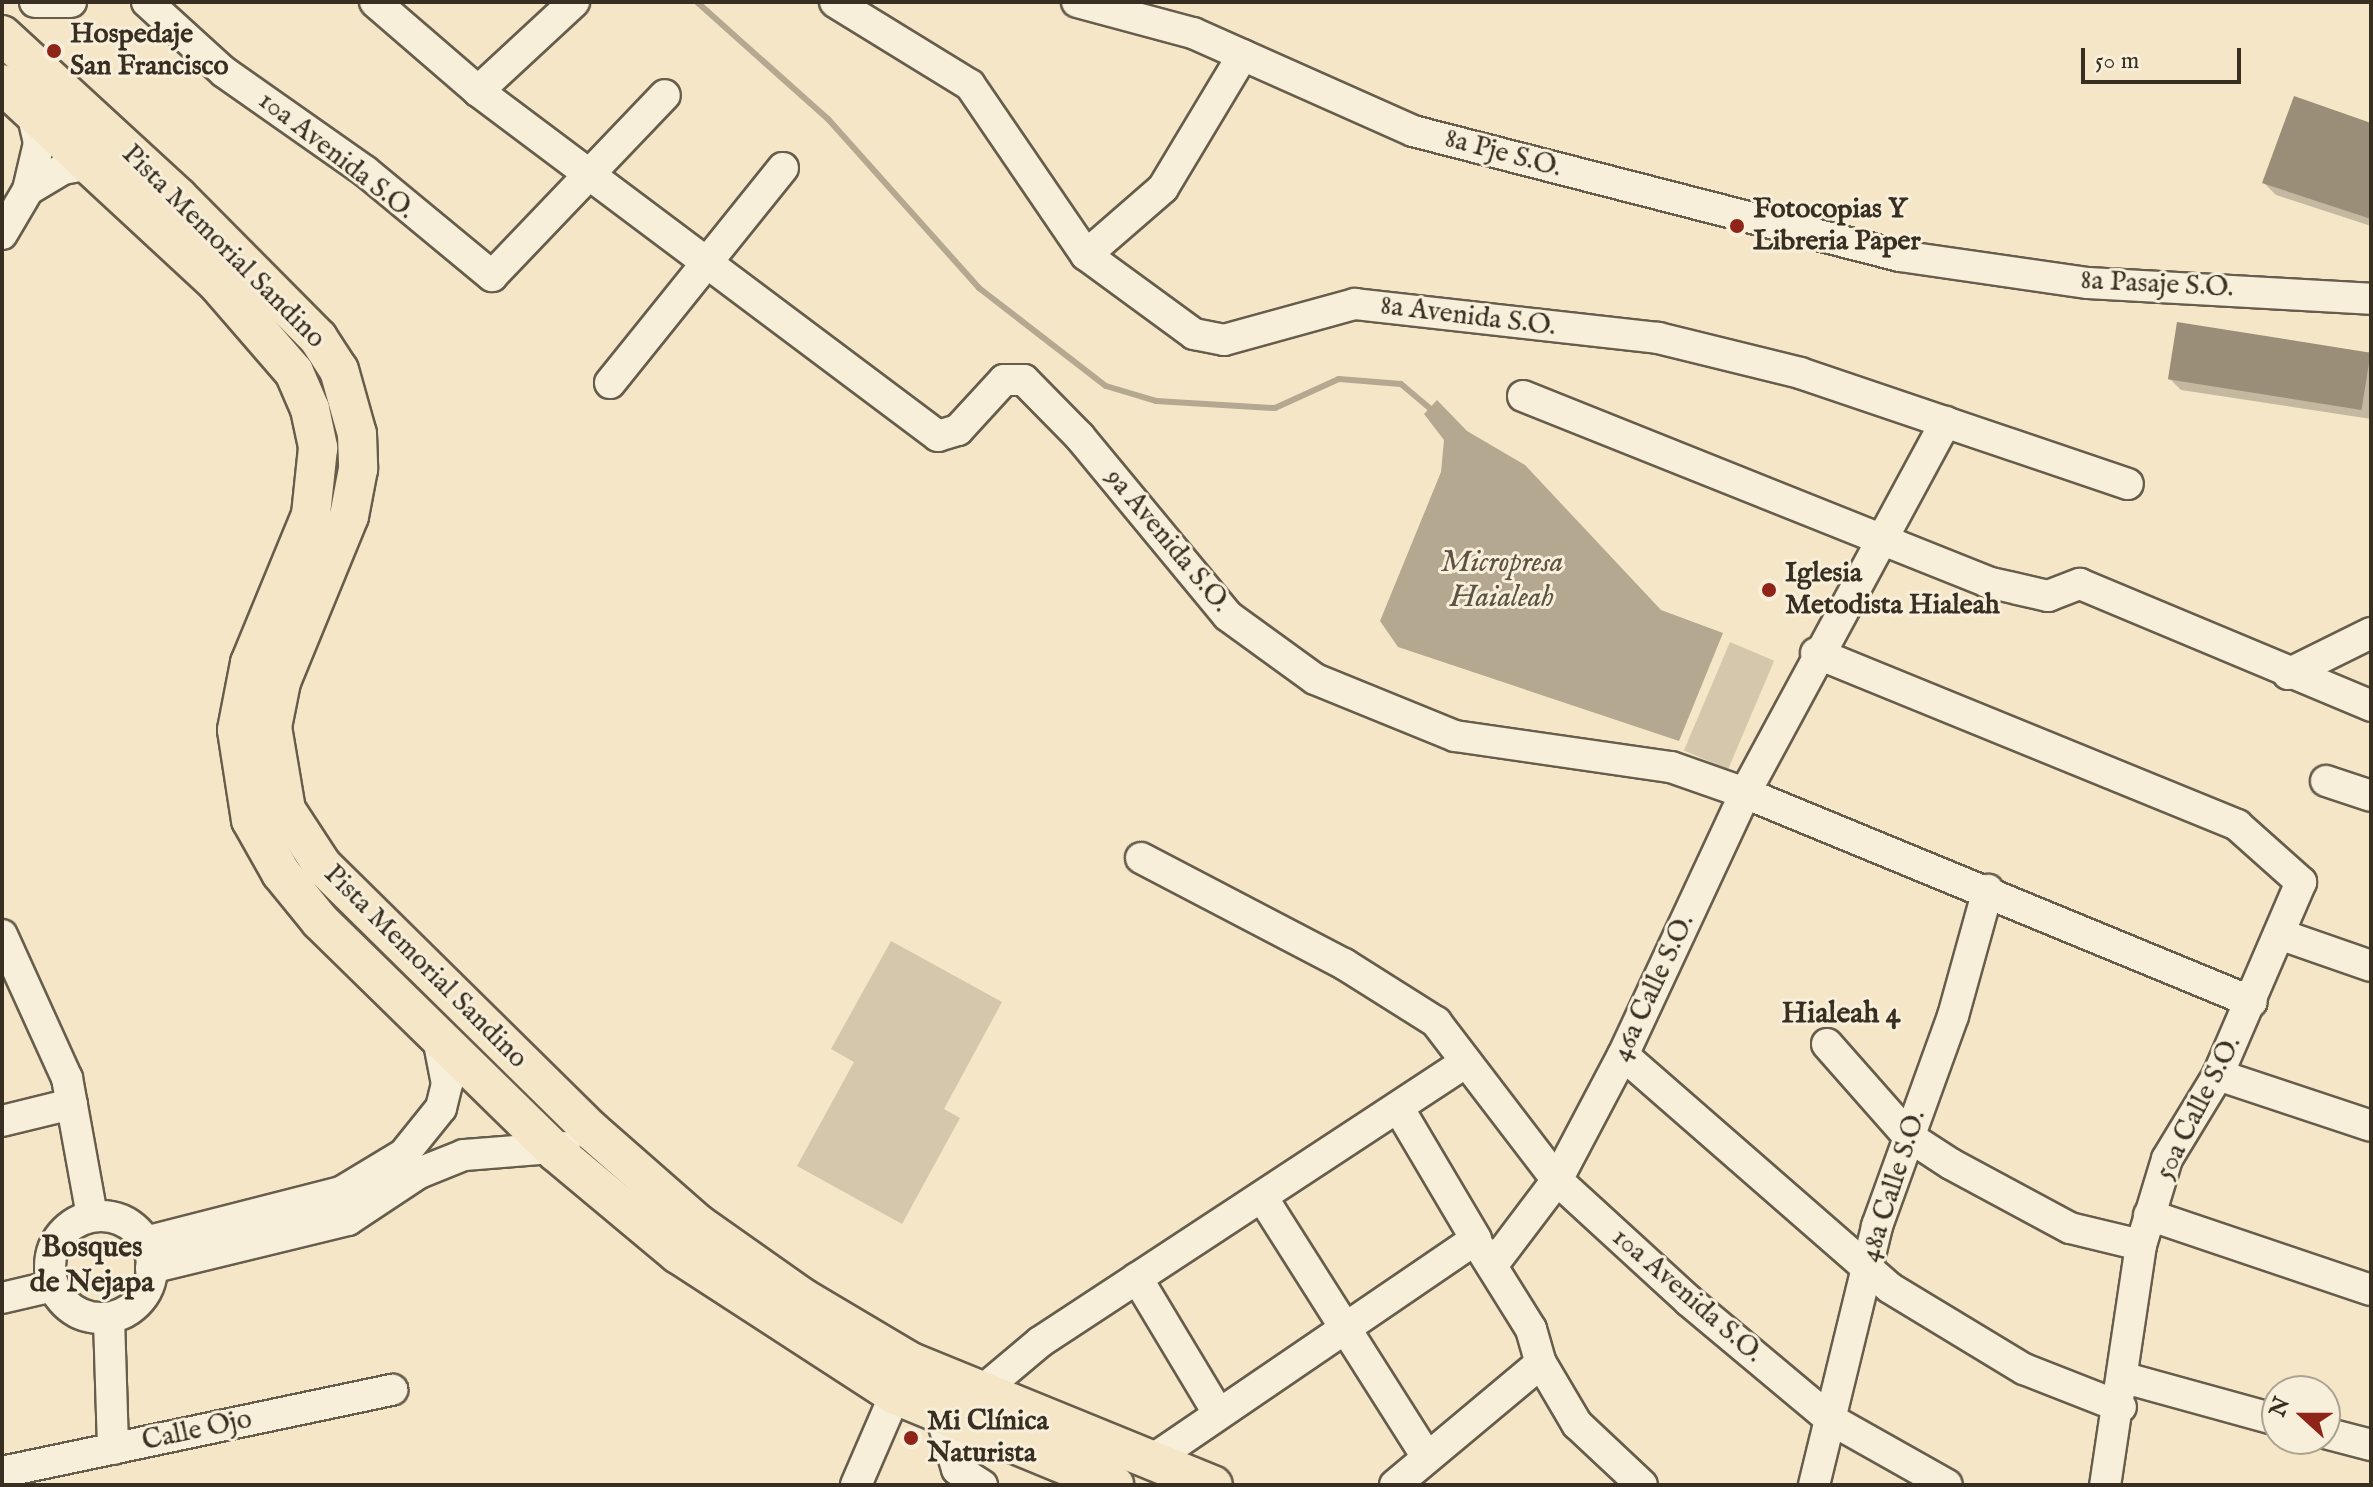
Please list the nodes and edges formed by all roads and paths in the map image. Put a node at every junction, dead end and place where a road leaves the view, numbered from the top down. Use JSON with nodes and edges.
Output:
{"nodes":[{"id":1,"x":35,"y":2,"type":"edge"},
{"id":2,"x":71,"y":2,"type":"edge"},
{"id":3,"x":147,"y":2,"type":"edge"},
{"id":4,"x":375,"y":2,"type":"edge"},
{"id":5,"x":574,"y":2,"type":"edge"},
{"id":6,"x":835,"y":2,"type":"edge"},
{"id":7,"x":1077,"y":2,"type":"edge"},
{"id":8,"x":2,"y":35,"type":"edge"},
{"id":9,"x":1243,"y":55,"type":"junction"},
{"id":10,"x":478,"y":91,"type":"junction"},
{"id":11,"x":16,"y":95,"type":"edge"},
{"id":12,"x":665,"y":95,"type":"dead end"},
{"id":13,"x":90,"y":164,"type":"junction"},
{"id":14,"x":783,"y":168,"type":"dead end"},
{"id":15,"x":587,"y":173,"type":"junction"},
{"id":16,"x":28,"y":190,"type":"junction"},
{"id":17,"x":2,"y":234,"type":"edge"},
{"id":18,"x":1086,"y":255,"type":"junction"},
{"id":19,"x":709,"y":261,"type":"junction"},
{"id":20,"x":1943,"y":262,"type":"joint"},
{"id":21,"x":2371,"y":299,"type":"edge"},
{"id":22,"x":610,"y":383,"type":"dead end"},
{"id":23,"x":1523,"y":396,"type":"dead end"},
{"id":24,"x":1946,"y":422,"type":"junction"},
{"id":25,"x":2128,"y":484,"type":"dead end"},
{"id":26,"x":1881,"y":536,"type":"junction"},
{"id":27,"x":2371,"y":633,"type":"edge"},
{"id":28,"x":1816,"y":653,"type":"junction"},
{"id":29,"x":2288,"y":674,"type":"junction"},
{"id":30,"x":2371,"y":706,"type":"edge"},
{"id":31,"x":2326,"y":781,"type":"dead end"},
{"id":32,"x":1745,"y":793,"type":"junction"},
{"id":33,"x":2371,"y":796,"type":"edge"},
{"id":34,"x":1141,"y":858,"type":"dead end"},
{"id":35,"x":1988,"y":890,"type":"junction"},
{"id":36,"x":2,"y":935,"type":"edge"},
{"id":37,"x":2282,"y":935,"type":"junction"},
{"id":38,"x":2371,"y":966,"type":"edge"},
{"id":39,"x":2252,"y":1002,"type":"junction"},
{"id":40,"x":438,"y":1038,"type":"junction"},
{"id":41,"x":1827,"y":1044,"type":"dead end"},
{"id":42,"x":1623,"y":1055,"type":"junction"},
{"id":43,"x":1463,"y":1064,"type":"junction"},
{"id":44,"x":2218,"y":1075,"type":"junction"},
{"id":45,"x":72,"y":1104,"type":"junction"},
{"id":46,"x":1398,"y":1107,"type":"junction"},
{"id":47,"x":2,"y":1121,"type":"edge"},
{"id":48,"x":2371,"y":1126,"type":"edge"},
{"id":49,"x":592,"y":1131,"type":"junction"},
{"id":50,"x":1908,"y":1136,"type":"junction"},
{"id":51,"x":556,"y":1152,"type":"junction"},
{"id":52,"x":411,"y":1163,"type":"junction"},
{"id":53,"x":1557,"y":1180,"type":"junction"},
{"id":54,"x":1262,"y":1197,"type":"junction"},
{"id":55,"x":92,"y":1215,"type":"junction"},
{"id":56,"x":2149,"y":1215,"type":"junction"},
{"id":57,"x":1476,"y":1239,"type":"junction"},
{"id":58,"x":2141,"y":1245,"type":"junction"},
{"id":59,"x":148,"y":1255,"type":"junction"},
{"id":60,"x":1869,"y":1265,"type":"junction"},
{"id":61,"x":1492,"y":1266,"type":"junction"},
{"id":62,"x":1137,"y":1278,"type":"junction"},
{"id":63,"x":53,"y":1286,"type":"junction"},
{"id":64,"x":2371,"y":1290,"type":"edge"},
{"id":65,"x":2,"y":1298,"type":"edge"},
{"id":66,"x":109,"y":1319,"type":"junction"},
{"id":67,"x":1344,"y":1331,"type":"junction"},
{"id":68,"x":1541,"y":1363,"type":"junction"},
{"id":69,"x":392,"y":1390,"type":"dead end"},
{"id":70,"x":983,"y":1390,"type":"junction"},
{"id":71,"x":2123,"y":1393,"type":"junction"},
{"id":72,"x":895,"y":1395,"type":"junction"},
{"id":73,"x":940,"y":1413,"type":"junction"},
{"id":74,"x":1218,"y":1413,"type":"junction"},
{"id":75,"x":2261,"y":1417,"type":"edge"},
{"id":76,"x":1830,"y":1419,"type":"junction"},
{"id":77,"x":2341,"y":1437,"type":"edge"},
{"id":78,"x":2371,"y":1445,"type":"edge"},
{"id":79,"x":113,"y":1449,"type":"junction"},
{"id":80,"x":1427,"y":1457,"type":"junction"},
{"id":81,"x":1152,"y":1460,"type":"junction"},
{"id":82,"x":2,"y":1472,"type":"edge"},
{"id":83,"x":856,"y":1485,"type":"edge"},
{"id":84,"x":982,"y":1485,"type":"edge"},
{"id":85,"x":1114,"y":1485,"type":"edge"},
{"id":86,"x":1213,"y":1485,"type":"edge"},
{"id":87,"x":1395,"y":1485,"type":"edge"},
{"id":88,"x":1642,"y":1485,"type":"edge"},
{"id":89,"x":1814,"y":1485,"type":"edge"},
{"id":90,"x":1947,"y":1485,"type":"edge"},
{"id":91,"x":2105,"y":1485,"type":"edge"}],
"edges":[{"from":1,"to":2,"type":"street"},
{"from":3,"to":15,"type":"street","name":"10a Avenida S.O."},
{"from":4,"to":10,"type":"street"},
{"from":5,"to":10,"type":"street"},
{"from":6,"to":18,"type":"street","name":"8a Avenida S.O."},
{"from":7,"to":9,"type":"street","name":"8a Pje S.O."},
{"from":8,"to":49,"type":"main road","name":"Pista Memorial Sandino"},
{"from":9,"to":18,"type":"street"},
{"from":9,"to":20,"type":"street","name":"8a Pje S.O."},
{"from":10,"to":15,"type":"street"},
{"from":11,"to":13,"type":"main road","name":"Pista Memorial Sandino"},
{"from":11,"to":16,"type":"street"},
{"from":12,"to":15,"type":"street"},
{"from":13,"to":16,"type":"street"},
{"from":13,"to":40,"type":"main road","name":"Pista Memorial Sandino"},
{"from":14,"to":19,"type":"street"},
{"from":15,"to":19,"type":"street"},
{"from":16,"to":17,"type":"street"},
{"from":18,"to":24,"type":"street","name":"8a Avenida S.O."},
{"from":19,"to":22,"type":"street"},
{"from":19,"to":32,"type":"street","name":"9a Avenida S.O."},
{"from":20,"to":21,"type":"street","name":"8a Pasaje S.O."},
{"from":23,"to":26,"type":"street"},
{"from":24,"to":25,"type":"street","name":"8a Avenida S.O."},
{"from":24,"to":26,"type":"street","name":"46a Calle S.O."},
{"from":26,"to":28,"type":"street","name":"46a Calle S.O."},
{"from":26,"to":29,"type":"street"},
{"from":27,"to":29,"type":"street"},
{"from":28,"to":32,"type":"street","name":"46a Calle S.O."},
{"from":28,"to":37,"type":"street","name":"50a Calle S.O."},
{"from":29,"to":30,"type":"street"},
{"from":31,"to":33,"type":"street"},
{"from":32,"to":35,"type":"street","name":"9a Avenida S.O."},
{"from":32,"to":42,"type":"street","name":"46a Calle S.O."},
{"from":34,"to":43,"type":"street","name":"10a Avenida S.O."},
{"from":35,"to":39,"type":"street","name":"9a Avenida S.O."},
{"from":35,"to":50,"type":"street","name":"48a Calle S.O."},
{"from":36,"to":45,"type":"street"},
{"from":37,"to":38,"type":"street"},
{"from":37,"to":39,"type":"street","name":"50a Calle S.O."},
{"from":39,"to":44,"type":"street","name":"50a Calle S.O."},
{"from":40,"to":51,"type":"main road","name":"Pista Memorial Sandino"},
{"from":40,"to":52,"type":"street"},
{"from":41,"to":50,"type":"street"},
{"from":42,"to":53,"type":"street","name":"46a Calle S.O."},
{"from":42,"to":60,"type":"street"},
{"from":43,"to":46,"type":"street"},
{"from":43,"to":53,"type":"street","name":"10a Avenida S.O."},
{"from":44,"to":48,"type":"street"},
{"from":44,"to":56,"type":"street","name":"50a Calle S.O."},
{"from":45,"to":47,"type":"street"},
{"from":45,"to":55,"type":"street"},
{"from":46,"to":54,"type":"street"},
{"from":46,"to":57,"type":"street"},
{"from":49,"to":51,"type":"street"},
{"from":49,"to":70,"type":"main road","name":"Pista Memorial Sandino"},
{"from":50,"to":58,"type":"street"},
{"from":50,"to":60,"type":"street","name":"48a Calle S.O."},
{"from":51,"to":52,"type":"street"},
{"from":51,"to":72,"type":"main road","name":"Pista Memorial Sandino"},
{"from":52,"to":59,"type":"street"},
{"from":53,"to":61,"type":"street","name":"46a Calle S.O."},
{"from":53,"to":76,"type":"street","name":"10a Avenida S.O."},
{"from":54,"to":62,"type":"street"},
{"from":54,"to":67,"type":"street"},
{"from":55,"to":59,"type":"street"},
{"from":55,"to":63,"type":"street"},
{"from":56,"to":58,"type":"street","name":"50a Calle S.O."},
{"from":56,"to":64,"type":"street"},
{"from":57,"to":61,"type":"street"},
{"from":57,"to":67,"type":"street"},
{"from":58,"to":71,"type":"street","name":"50a Calle S.O."},
{"from":59,"to":66,"type":"street"},
{"from":60,"to":71,"type":"street"},
{"from":60,"to":76,"type":"street","name":"48a Calle S.O."},
{"from":61,"to":68,"type":"street"},
{"from":62,"to":70,"type":"street"},
{"from":62,"to":74,"type":"street"},
{"from":63,"to":65,"type":"street"},
{"from":63,"to":66,"type":"street"},
{"from":66,"to":79,"type":"street"},
{"from":67,"to":74,"type":"street"},
{"from":67,"to":80,"type":"street"},
{"from":68,"to":80,"type":"street"},
{"from":68,"to":88,"type":"street"},
{"from":69,"to":79,"type":"street","name":"Calle Ojo"},
{"from":70,"to":81,"type":"main road","name":"Pista Memorial Sandino"},
{"from":71,"to":75,"type":"street"},
{"from":71,"to":91,"type":"street","name":"50a Calle S.O."},
{"from":72,"to":73,"type":"main road","name":"Pista Memorial Sandino"},
{"from":72,"to":83,"type":"street"},
{"from":73,"to":84,"type":"street"},
{"from":73,"to":85,"type":"main road","name":"Pista Memorial Sandino"},
{"from":74,"to":81,"type":"street"},
{"from":76,"to":89,"type":"street","name":"48a Calle S.O."},
{"from":76,"to":90,"type":"street","name":"10a Avenida S.O."},
{"from":77,"to":78,"type":"street"},
{"from":79,"to":82,"type":"street","name":"Calle Ojo"},
{"from":80,"to":87,"type":"street"},
{"from":81,"to":86,"type":"main road","name":"Pista Memorial Sandino"}]}
